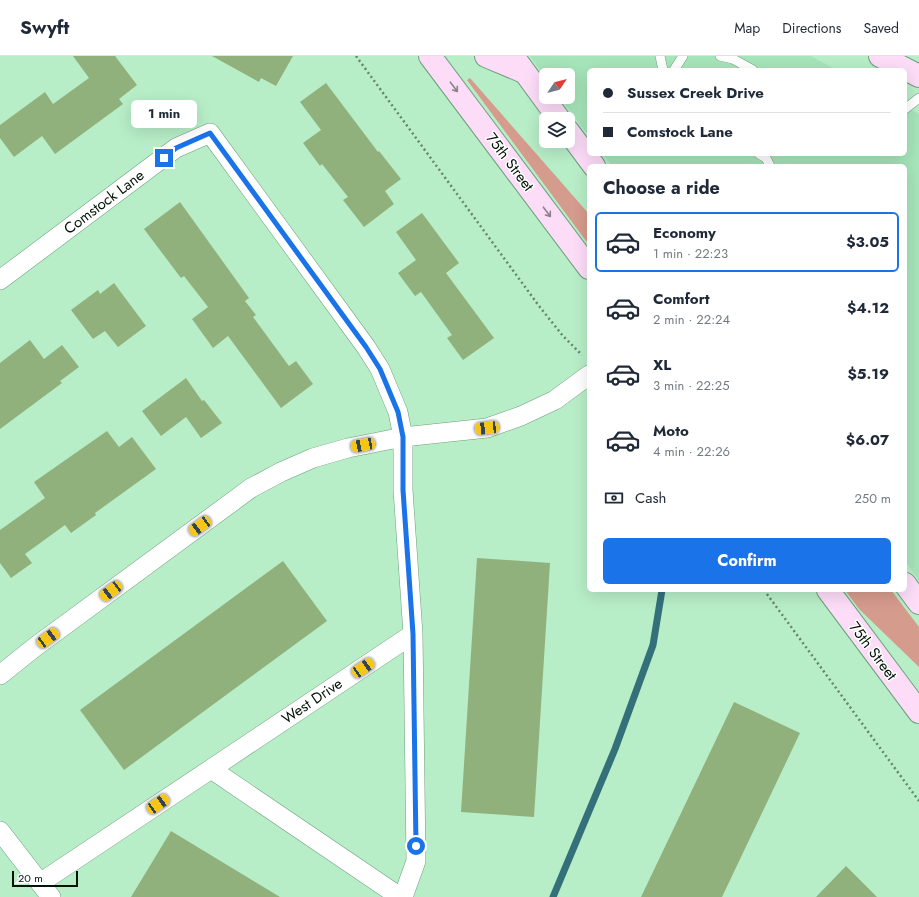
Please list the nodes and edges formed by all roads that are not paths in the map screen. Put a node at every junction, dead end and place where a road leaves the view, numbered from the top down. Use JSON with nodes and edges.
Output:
{"nodes":[{"id":1,"x":430,"y":56,"type":"edge"},
{"id":2,"x":486,"y":56,"type":"edge"},
{"id":3,"x":660,"y":56,"type":"edge"},
{"id":4,"x":683,"y":56,"type":"edge"},
{"id":5,"x":720,"y":56,"type":"edge"},
{"id":6,"x":732,"y":58,"type":"edge"},
{"id":7,"x":887,"y":62,"type":"edge"},
{"id":8,"x":518,"y":64,"type":"edge"},
{"id":9,"x":663,"y":68,"type":"edge"},
{"id":10,"x":675,"y":68,"type":"edge"},
{"id":11,"x":750,"y":68,"type":"edge"},
{"id":12,"x":901,"y":68,"type":"edge"},
{"id":13,"x":907,"y":71,"type":"edge"},
{"id":14,"x":919,"y":76,"type":"edge"},
{"id":15,"x":919,"y":98,"type":"edge"},
{"id":16,"x":907,"y":107,"type":"edge"},
{"id":17,"x":554,"y":112,"type":"edge"},
{"id":18,"x":575,"y":140,"type":"edge"},
{"id":19,"x":762,"y":156,"type":"edge"},
{"id":20,"x":593,"y":164,"type":"edge"},
{"id":21,"x":769,"y":164,"type":"edge"},
{"id":22,"x":587,"y":265,"type":"edge"},
{"id":23,"x":0,"y":280,"type":"edge"},
{"id":24,"x":587,"y":376,"type":"edge"},
{"id":25,"x":403,"y":437,"type":"junction"},
{"id":26,"x":907,"y":587,"type":"edge"},
{"id":27,"x":829,"y":592,"type":"edge"},
{"id":28,"x":919,"y":603,"type":"edge"},
{"id":29,"x":413,"y":634,"type":"junction"},
{"id":30,"x":0,"y":675,"type":"edge"},
{"id":31,"x":919,"y":712,"type":"edge"},
{"id":32,"x":211,"y":769,"type":"junction"},
{"id":33,"x":0,"y":830,"type":"edge"},
{"id":34,"x":46,"y":890,"type":"edge"},
{"id":35,"x":400,"y":897,"type":"edge"},
{"id":36,"x":403,"y":897,"type":"edge"}],
"edges":[{"from":1,"to":22,"type":"main road","name":"75th Street","one_way":true},
{"from":2,"to":8,"type":"main road"},
{"from":3,"to":9,"type":"lane"},
{"from":4,"to":10,"type":"lane"},
{"from":5,"to":6,"type":"lane"},
{"from":6,"to":11,"type":"lane"},
{"from":7,"to":12,"type":"main road"},
{"from":8,"to":17,"type":"main road"},
{"from":13,"to":14,"type":"main road"},
{"from":15,"to":16,"type":"lane"},
{"from":18,"to":20,"type":"main road"},
{"from":19,"to":21,"type":"lane"},
{"from":23,"to":25,"type":"street","name":"Comstock Lane"},
{"from":24,"to":25,"type":"street"},
{"from":25,"to":29,"type":"street"},
{"from":25,"to":30,"type":"street"},
{"from":26,"to":28,"type":"main road"},
{"from":27,"to":31,"type":"main road","name":"75th Street"},
{"from":29,"to":32,"type":"street","name":"West Drive"},
{"from":29,"to":36,"type":"street"},
{"from":32,"to":34,"type":"street","name":"West Drive"},
{"from":32,"to":35,"type":"street"},
{"from":33,"to":34,"type":"street"}]}
